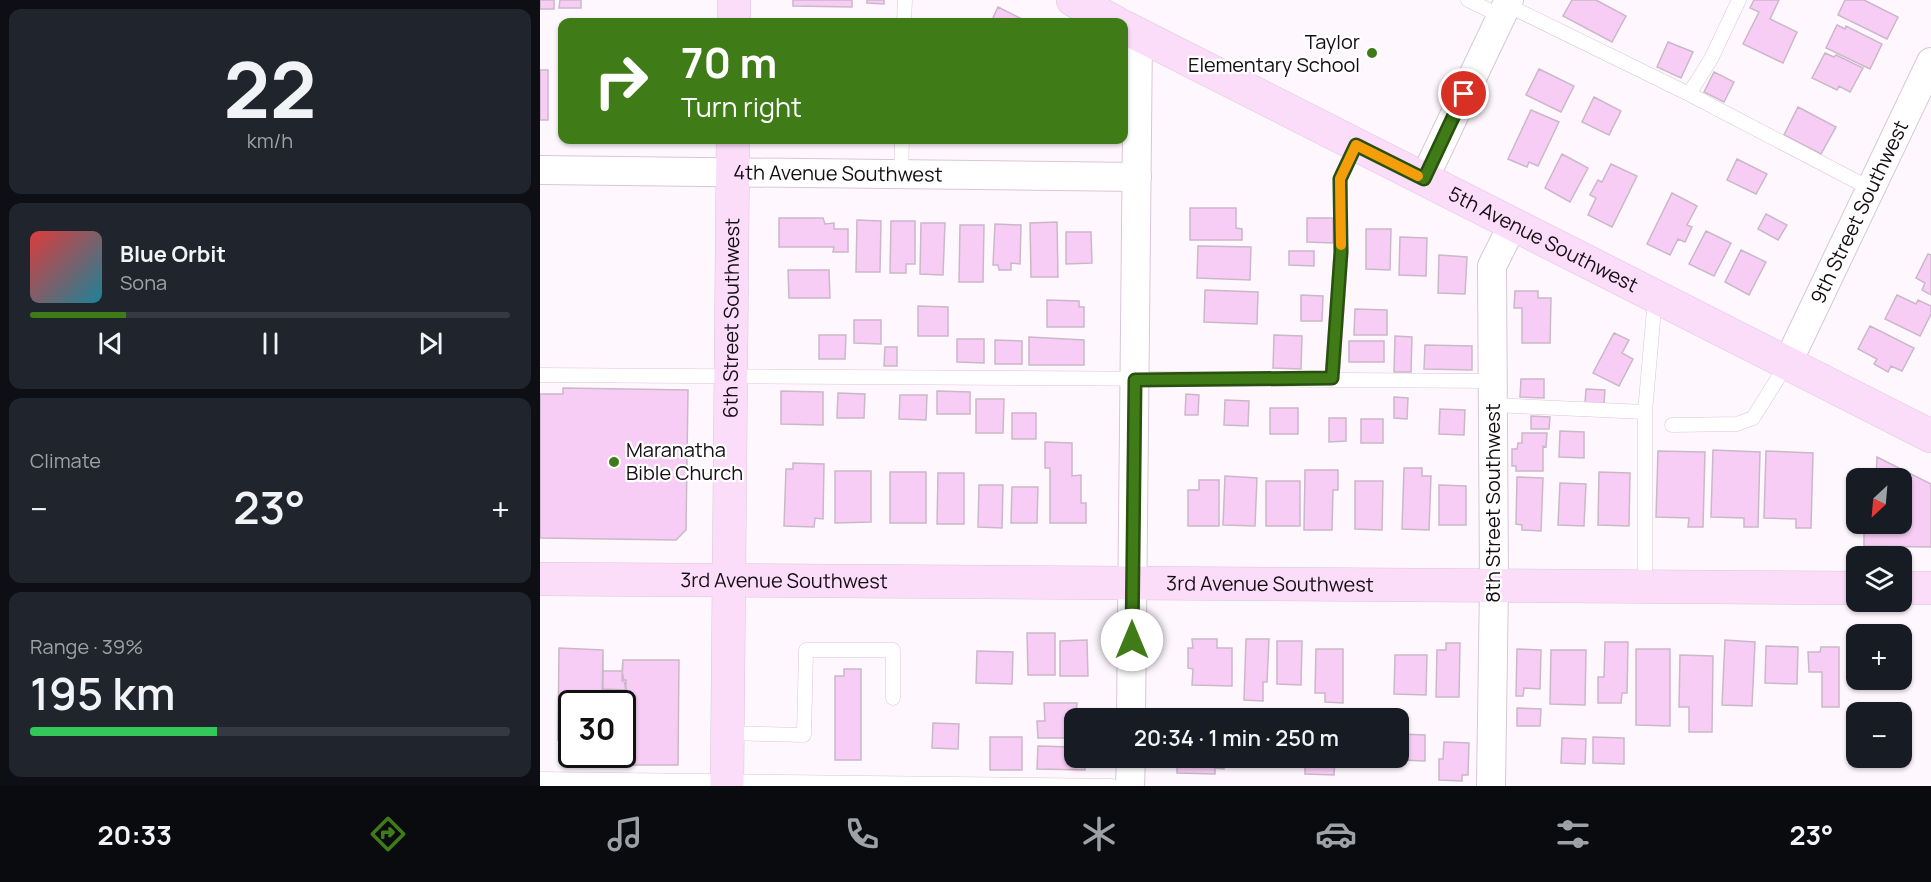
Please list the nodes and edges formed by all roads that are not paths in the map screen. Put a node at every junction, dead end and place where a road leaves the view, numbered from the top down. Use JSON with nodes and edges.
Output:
{"nodes":[{"id":1,"x":734,"y":0,"type":"edge"},
{"id":2,"x":905,"y":0,"type":"edge"},
{"id":3,"x":1073,"y":0,"type":"edge"},
{"id":4,"x":1468,"y":0,"type":"edge"},
{"id":5,"x":1739,"y":0,"type":"edge"},
{"id":6,"x":1505,"y":7,"type":"edge"},
{"id":7,"x":734,"y":18,"type":"edge"},
{"id":8,"x":904,"y":18,"type":"edge"},
{"id":9,"x":1106,"y":18,"type":"edge"},
{"id":10,"x":1128,"y":30,"type":"edge"},
{"id":11,"x":1931,"y":63,"type":"edge"},
{"id":12,"x":1128,"y":65,"type":"edge"},
{"id":13,"x":1689,"y":94,"type":"junction"},
{"id":14,"x":733,"y":144,"type":"edge"},
{"id":15,"x":902,"y":144,"type":"edge"},
{"id":16,"x":1356,"y":145,"type":"junction"},
{"id":17,"x":540,"y":170,"type":"edge"},
{"id":18,"x":733,"y":172,"type":"junction"},
{"id":19,"x":901,"y":174,"type":"junction"},
{"id":20,"x":1137,"y":177,"type":"junction"},
{"id":21,"x":1424,"y":179,"type":"junction"},
{"id":22,"x":1871,"y":189,"type":"junction"},
{"id":23,"x":1513,"y":224,"type":"junction"},
{"id":24,"x":1655,"y":294,"type":"junction"},
{"id":25,"x":1788,"y":362,"type":"junction"},
{"id":26,"x":540,"y":375,"type":"edge"},
{"id":27,"x":731,"y":376,"type":"junction"},
{"id":28,"x":1332,"y":378,"type":"junction"},
{"id":29,"x":1135,"y":380,"type":"junction"},
{"id":30,"x":1493,"y":393,"type":"junction"},
{"id":31,"x":1645,"y":412,"type":"junction"},
{"id":32,"x":1672,"y":425,"type":"dead end"},
{"id":33,"x":1931,"y":436,"type":"edge"},
{"id":34,"x":540,"y":579,"type":"edge"},
{"id":35,"x":729,"y":582,"type":"junction"},
{"id":36,"x":1132,"y":582,"type":"junction"},
{"id":37,"x":1494,"y":585,"type":"junction"},
{"id":38,"x":1645,"y":586,"type":"junction"},
{"id":39,"x":1846,"y":588,"type":"edge"},
{"id":40,"x":1912,"y":588,"type":"edge"},
{"id":41,"x":1931,"y":588,"type":"edge"},
{"id":42,"x":893,"y":699,"type":"dead end"},
{"id":43,"x":1131,"y":708,"type":"edge"},
{"id":44,"x":727,"y":734,"type":"junction"},
{"id":45,"x":1131,"y":768,"type":"edge"},
{"id":46,"x":540,"y":779,"type":"edge"},
{"id":47,"x":727,"y":783,"type":"edge"},
{"id":48,"x":873,"y":784,"type":"edge"},
{"id":49,"x":1112,"y":786,"type":"edge"},
{"id":50,"x":1130,"y":786,"type":"edge"},
{"id":51,"x":1491,"y":786,"type":"edge"}],
"edges":[{"from":1,"to":7,"type":"main road"},
{"from":2,"to":8,"type":"lane"},
{"from":3,"to":9,"type":"main road","name":"5th Avenue Southwest"},
{"from":4,"to":6,"type":"lane"},
{"from":5,"to":13,"type":"lane"},
{"from":6,"to":13,"type":"lane"},
{"from":6,"to":21,"type":"street"},
{"from":10,"to":16,"type":"main road","name":"5th Avenue Southwest"},
{"from":11,"to":22,"type":"street","name":"9th Street Southwest"},
{"from":12,"to":20,"type":"street"},
{"from":13,"to":22,"type":"lane"},
{"from":14,"to":18,"type":"main road","name":"6th Street Southwest"},
{"from":15,"to":19,"type":"lane"},
{"from":16,"to":21,"type":"main road","name":"5th Avenue Southwest"},
{"from":16,"to":28,"type":"lane"},
{"from":17,"to":18,"type":"street","name":"4th Avenue Southwest"},
{"from":18,"to":19,"type":"street","name":"4th Avenue Southwest"},
{"from":18,"to":27,"type":"main road","name":"6th Street Southwest"},
{"from":19,"to":20,"type":"street","name":"4th Avenue Southwest"},
{"from":20,"to":29,"type":"street"},
{"from":21,"to":23,"type":"main road","name":"5th Avenue Southwest"},
{"from":22,"to":25,"type":"street","name":"9th Street Southwest"},
{"from":23,"to":24,"type":"main road","name":"5th Avenue Southwest"},
{"from":23,"to":30,"type":"street","name":"8th Street Southwest"},
{"from":24,"to":25,"type":"main road","name":"5th Avenue Southwest"},
{"from":24,"to":31,"type":"lane"},
{"from":25,"to":32,"type":"lane"},
{"from":25,"to":33,"type":"main road","name":"5th Avenue Southwest"},
{"from":26,"to":27,"type":"lane"},
{"from":27,"to":29,"type":"lane"},
{"from":27,"to":35,"type":"main road","name":"6th Street Southwest"},
{"from":28,"to":29,"type":"lane"},
{"from":28,"to":30,"type":"lane"},
{"from":29,"to":36,"type":"street"},
{"from":30,"to":31,"type":"lane"},
{"from":30,"to":37,"type":"street","name":"8th Street Southwest"},
{"from":31,"to":38,"type":"lane"},
{"from":34,"to":35,"type":"main road","name":"3rd Avenue Southwest"},
{"from":35,"to":36,"type":"main road","name":"3rd Avenue Southwest"},
{"from":35,"to":44,"type":"main road","name":"6th Street Southwest"},
{"from":36,"to":37,"type":"main road","name":"3rd Avenue Southwest"},
{"from":36,"to":43,"type":"street"},
{"from":37,"to":38,"type":"main road","name":"3rd Avenue Southwest"},
{"from":37,"to":51,"type":"street","name":"8th Street Southwest"},
{"from":38,"to":39,"type":"main road","name":"3rd Avenue Southwest"},
{"from":40,"to":41,"type":"main road"},
{"from":42,"to":44,"type":"lane"},
{"from":44,"to":47,"type":"main road","name":"6th Street Southwest"},
{"from":45,"to":50,"type":"street"},
{"from":46,"to":47,"type":"lane"},
{"from":47,"to":48,"type":"lane"},
{"from":48,"to":49,"type":"lane"}]}
